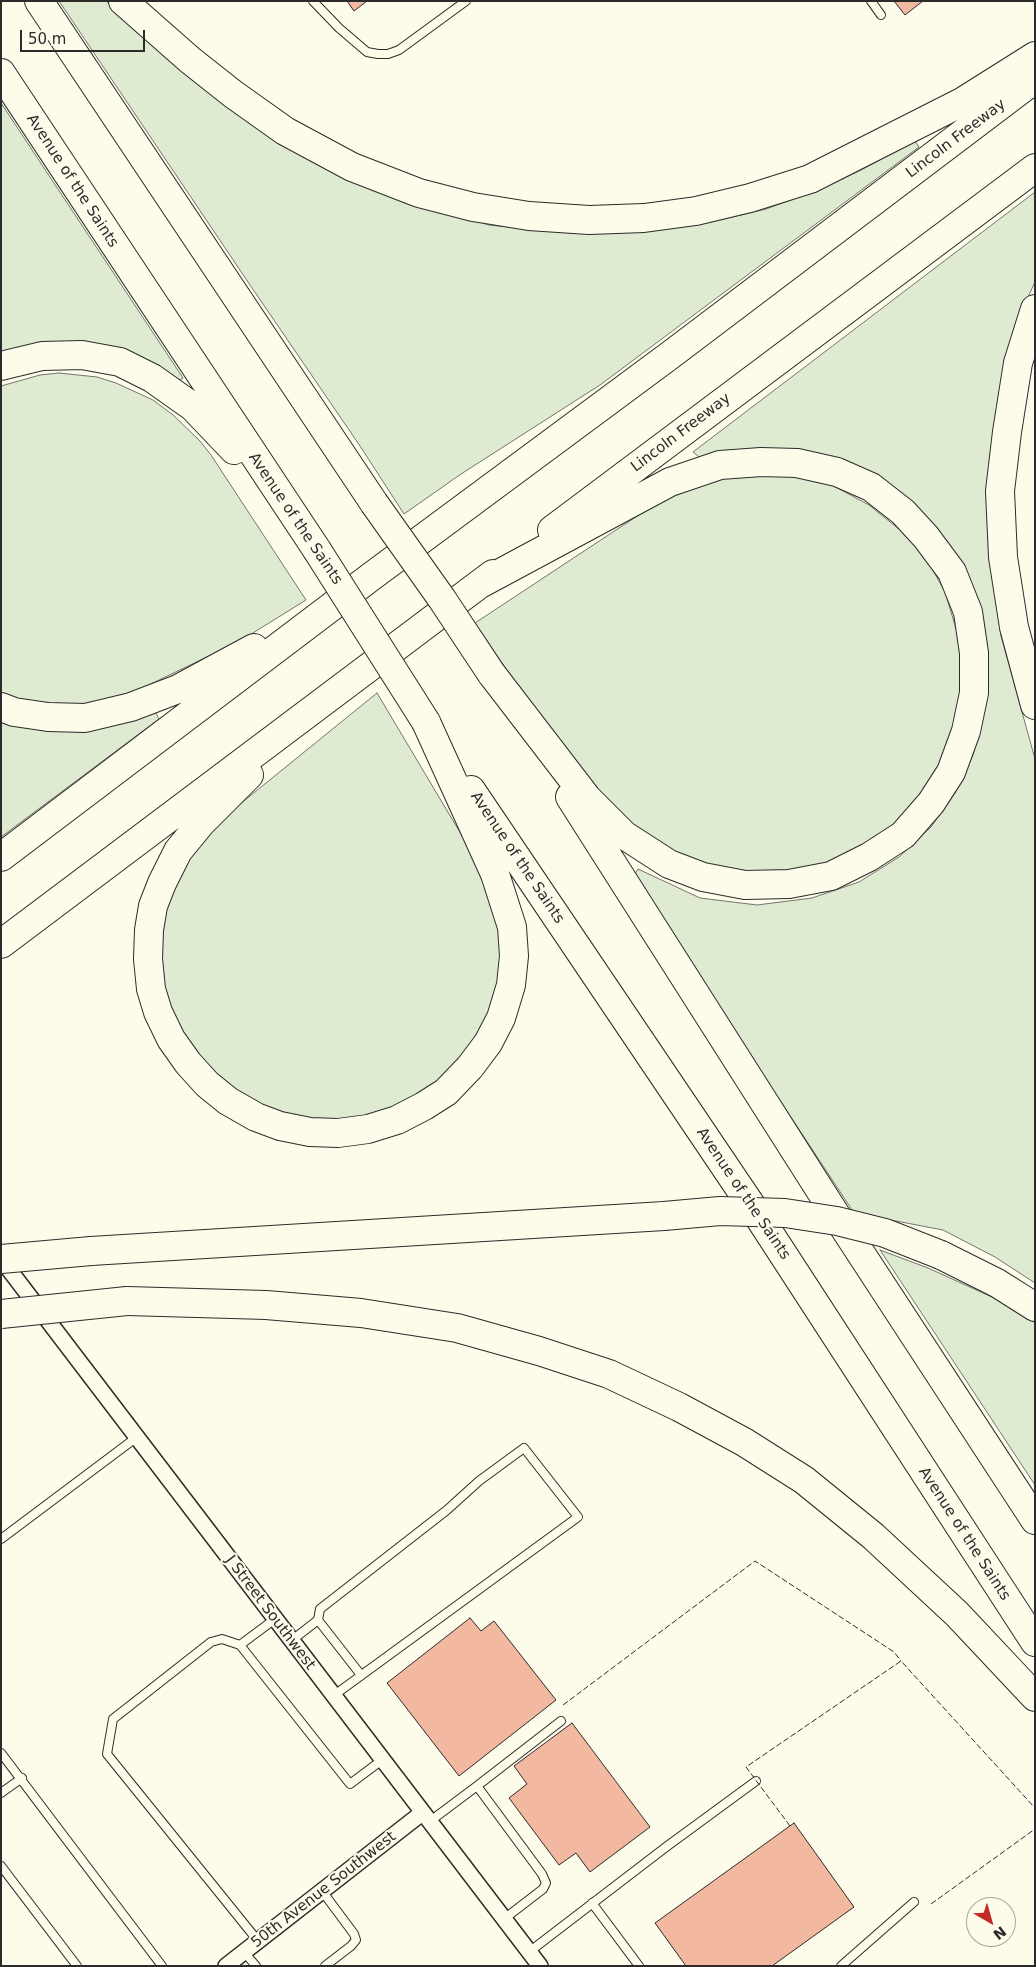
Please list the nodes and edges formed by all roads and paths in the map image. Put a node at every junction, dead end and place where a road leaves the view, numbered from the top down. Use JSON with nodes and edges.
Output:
{"nodes":[{"id":1,"x":39,"y":1,"type":"edge"},
{"id":2,"x":123,"y":1,"type":"edge"},
{"id":3,"x":313,"y":1,"type":"edge"},
{"id":4,"x":466,"y":1,"type":"edge"},
{"id":5,"x":870,"y":1,"type":"edge"},
{"id":6,"x":881,"y":15,"type":"dead end"},
{"id":7,"x":1035,"y":56,"type":"edge"},
{"id":8,"x":1,"y":73,"type":"edge"},
{"id":9,"x":1035,"y":79,"type":"edge"},
{"id":10,"x":1035,"y":168,"type":"edge"},
{"id":11,"x":1035,"y":309,"type":"edge"},
{"id":12,"x":1,"y":366,"type":"edge"},
{"id":13,"x":290,"y":512,"type":"junction"},
{"id":14,"x":372,"y":576,"type":"junction"},
{"id":15,"x":480,"y":584,"type":"junction"},
{"id":16,"x":491,"y":673,"type":"junction"},
{"id":17,"x":327,"y":699,"type":"junction"},
{"id":18,"x":1035,"y":705,"type":"edge"},
{"id":19,"x":1,"y":707,"type":"edge"},
{"id":20,"x":426,"y":722,"type":"junction"},
{"id":21,"x":1,"y":857,"type":"edge"},
{"id":22,"x":1,"y":944,"type":"edge"},
{"id":23,"x":1,"y":1259,"type":"edge"},
{"id":24,"x":1035,"y":1307,"type":"edge"},
{"id":25,"x":1,"y":1314,"type":"edge"},
{"id":26,"x":137,"y":1437,"type":"junction"},
{"id":27,"x":1035,"y":1520,"type":"edge"},
{"id":28,"x":1,"y":1539,"type":"edge"},
{"id":29,"x":275,"y":1619,"type":"junction"},
{"id":30,"x":318,"y":1620,"type":"junction"},
{"id":31,"x":292,"y":1641,"type":"junction"},
{"id":32,"x":1035,"y":1642,"type":"edge"},
{"id":33,"x":240,"y":1645,"type":"junction"},
{"id":34,"x":361,"y":1675,"type":"junction"},
{"id":35,"x":333,"y":1696,"type":"junction"},
{"id":36,"x":1035,"y":1697,"type":"edge"},
{"id":37,"x":561,"y":1721,"type":"dead end"},
{"id":38,"x":1,"y":1753,"type":"edge"},
{"id":39,"x":382,"y":1760,"type":"junction"},
{"id":40,"x":22,"y":1778,"type":"junction"},
{"id":41,"x":756,"y":1781,"type":"dead end"},
{"id":42,"x":478,"y":1786,"type":"junction"},
{"id":43,"x":1,"y":1793,"type":"edge"},
{"id":44,"x":426,"y":1818,"type":"junction"},
{"id":45,"x":1,"y":1866,"type":"edge"},
{"id":46,"x":322,"y":1891,"type":"junction"},
{"id":47,"x":914,"y":1902,"type":"dead end"},
{"id":48,"x":592,"y":1903,"type":"junction"},
{"id":49,"x":504,"y":1919,"type":"junction"},
{"id":50,"x":258,"y":1941,"type":"junction"},
{"id":51,"x":244,"y":1952,"type":"junction"},
{"id":52,"x":529,"y":1952,"type":"junction"},
{"id":53,"x":77,"y":1966,"type":"edge"},
{"id":54,"x":162,"y":1966,"type":"edge"},
{"id":55,"x":226,"y":1966,"type":"edge"},
{"id":56,"x":256,"y":1966,"type":"edge"},
{"id":57,"x":325,"y":1966,"type":"edge"},
{"id":58,"x":540,"y":1966,"type":"edge"},
{"id":59,"x":639,"y":1966,"type":"edge"},
{"id":60,"x":842,"y":1966,"type":"edge"}],
"edges":[{"from":1,"to":16,"type":"highway","bridge":true},
{"from":2,"to":7,"type":"highway"},
{"from":3,"to":4,"type":"lane"},
{"from":5,"to":6,"type":"lane"},
{"from":8,"to":13,"type":"highway","name":"Avenue of the Saints"},
{"from":9,"to":14,"type":"highway","name":"Lincoln Freeway"},
{"from":10,"to":15,"type":"highway","name":"Lincoln Freeway"},
{"from":11,"to":18,"type":"highway"},
{"from":12,"to":13,"type":"highway"},
{"from":13,"to":20,"type":"highway","name":"Avenue of the Saints","bridge":true},
{"from":14,"to":19,"type":"highway"},
{"from":14,"to":21,"type":"highway"},
{"from":15,"to":16,"type":"highway"},
{"from":15,"to":17,"type":"highway","name":"Lincoln Freeway"},
{"from":16,"to":27,"type":"highway"},
{"from":17,"to":20,"type":"highway"},
{"from":17,"to":22,"type":"highway"},
{"from":20,"to":32,"type":"highway","name":"Avenue of the Saints"},
{"from":23,"to":24,"type":"highway","bridge":true},
{"from":23,"to":26,"type":"street","name":"J Street Southwest"},
{"from":25,"to":36,"type":"highway","bridge":true},
{"from":26,"to":28,"type":"lane"},
{"from":26,"to":29,"type":"street","name":"J Street Southwest"},
{"from":29,"to":31,"type":"street","name":"J Street Southwest"},
{"from":29,"to":33,"type":"lane"},
{"from":30,"to":31,"type":"lane"},
{"from":30,"to":34,"type":"lane"},
{"from":30,"to":34,"type":"lane"},
{"from":31,"to":35,"type":"street","name":"J Street Southwest"},
{"from":33,"to":39,"type":"lane"},
{"from":33,"to":50,"type":"lane"},
{"from":34,"to":35,"type":"lane"},
{"from":35,"to":39,"type":"street","name":"J Street Southwest"},
{"from":37,"to":42,"type":"lane"},
{"from":38,"to":40,"type":"lane"},
{"from":39,"to":44,"type":"street","name":"J Street Southwest"},
{"from":40,"to":43,"type":"lane"},
{"from":40,"to":54,"type":"lane"},
{"from":41,"to":48,"type":"lane"},
{"from":42,"to":44,"type":"lane"},
{"from":42,"to":49,"type":"lane"},
{"from":44,"to":46,"type":"street","name":"50th Avenue Southwest"},
{"from":44,"to":49,"type":"street","name":"J Street Southwest"},
{"from":45,"to":53,"type":"lane"},
{"from":46,"to":50,"type":"street","name":"50th Avenue Southwest"},
{"from":46,"to":57,"type":"lane"},
{"from":47,"to":60,"type":"lane"},
{"from":48,"to":52,"type":"lane"},
{"from":48,"to":59,"type":"lane"},
{"from":49,"to":52,"type":"street","name":"J Street Southwest"},
{"from":50,"to":51,"type":"street","name":"50th Avenue Southwest"},
{"from":51,"to":55,"type":"street","name":"50th Avenue Southwest"},
{"from":51,"to":56,"type":"lane"},
{"from":52,"to":58,"type":"street","name":"J Street Southwest"}]}
